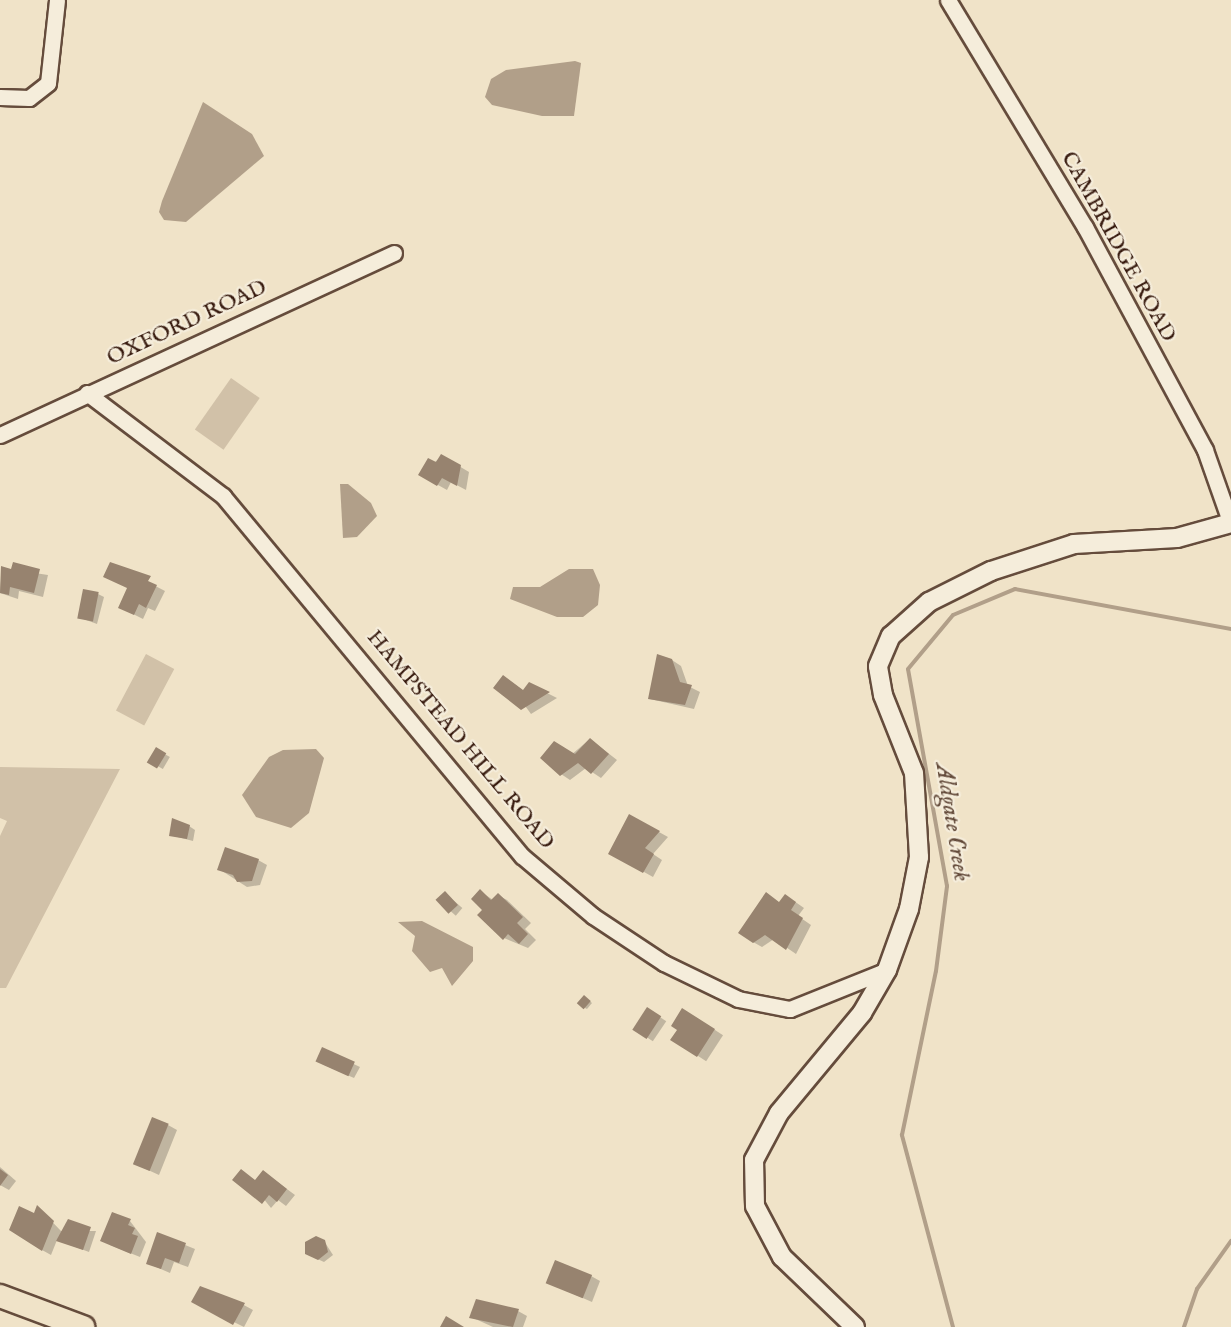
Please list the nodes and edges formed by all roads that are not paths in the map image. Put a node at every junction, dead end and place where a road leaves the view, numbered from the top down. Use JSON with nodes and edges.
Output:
{"nodes":[{"id":1,"x":57,"y":0,"type":"edge"},
{"id":2,"x":948,"y":0,"type":"edge"},
{"id":3,"x":0,"y":97,"type":"edge"},
{"id":4,"x":394,"y":253,"type":"dead end"},
{"id":5,"x":87,"y":393,"type":"junction"},
{"id":6,"x":0,"y":435,"type":"edge"},
{"id":7,"x":1231,"y":524,"type":"edge"},
{"id":8,"x":887,"y":970,"type":"junction"},
{"id":9,"x":0,"y":1296,"type":"edge"},
{"id":10,"x":83,"y":1327,"type":"edge"},
{"id":11,"x":855,"y":1327,"type":"edge"}],
"edges":[{"from":1,"to":3,"type":"street"},
{"from":2,"to":7,"type":"street","name":"CAMBRIDGE ROAD"},
{"from":4,"to":5,"type":"street","name":"OXFORD ROAD"},
{"from":5,"to":6,"type":"street","name":"OXFORD ROAD"},
{"from":5,"to":8,"type":"street","name":"HAMPSTEAD HILL ROAD"},
{"from":7,"to":8,"type":"street"},
{"from":8,"to":11,"type":"street"},
{"from":9,"to":10,"type":"main road"}]}
